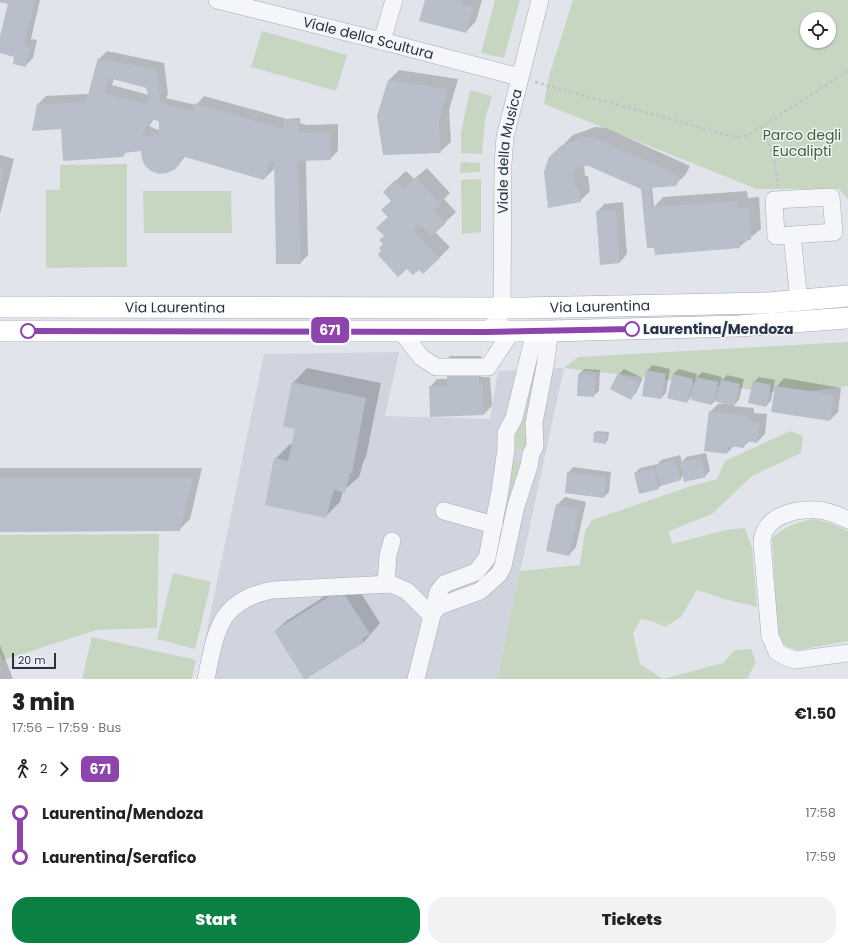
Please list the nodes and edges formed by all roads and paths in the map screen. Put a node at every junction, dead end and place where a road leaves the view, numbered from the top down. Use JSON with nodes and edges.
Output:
{"nodes":[{"id":1,"x":217,"y":0,"type":"edge"},
{"id":2,"x":394,"y":0,"type":"edge"},
{"id":3,"x":540,"y":0,"type":"edge"},
{"id":4,"x":382,"y":41,"type":"junction"},
{"id":5,"x":848,"y":71,"type":"edge"},
{"id":6,"x":519,"y":77,"type":"junction"},
{"id":7,"x":547,"y":85,"type":"dead end"},
{"id":8,"x":761,"y":127,"type":"junction"},
{"id":9,"x":780,"y":198,"type":"junction"},
{"id":10,"x":792,"y":235,"type":"junction"},
{"id":11,"x":848,"y":296,"type":"edge"},
{"id":12,"x":799,"y":301,"type":"junction"},
{"id":13,"x":0,"y":307,"type":"edge"},
{"id":14,"x":351,"y":307,"type":"junction"},
{"id":15,"x":502,"y":307,"type":"junction"},
{"id":16,"x":848,"y":318,"type":"edge"},
{"id":17,"x":350,"y":330,"type":"junction"},
{"id":18,"x":0,"y":331,"type":"edge"},
{"id":19,"x":401,"y":331,"type":"junction"},
{"id":20,"x":512,"y":331,"type":"junction"},
{"id":21,"x":543,"y":331,"type":"junction"},
{"id":22,"x":486,"y":332,"type":"junction"},
{"id":23,"x":506,"y":450,"type":"junction"},
{"id":24,"x":531,"y":454,"type":"junction"},
{"id":25,"x":444,"y":511,"type":"dead end"},
{"id":26,"x":848,"y":520,"type":"edge"},
{"id":27,"x":494,"y":525,"type":"junction"},
{"id":28,"x":392,"y":541,"type":"dead end"},
{"id":29,"x":386,"y":584,"type":"junction"},
{"id":30,"x":430,"y":615,"type":"junction"},
{"id":31,"x":848,"y":653,"type":"edge"},
{"id":32,"x":206,"y":679,"type":"edge"},
{"id":33,"x":416,"y":679,"type":"edge"}],
"edges":[{"from":1,"to":4,"type":"street","name":"Viale della Scultura"},
{"from":2,"to":4,"type":"street"},
{"from":3,"to":6,"type":"street","name":"Viale della Musica"},
{"from":4,"to":6,"type":"street","name":"Viale della Scultura"},
{"from":5,"to":8,"type":"path"},
{"from":6,"to":15,"type":"street","name":"Viale della Musica"},
{"from":7,"to":8,"type":"path"},
{"from":8,"to":9,"type":"path"},
{"from":9,"to":10,"type":"street"},
{"from":9,"to":10,"type":"street"},
{"from":10,"to":12,"type":"street"},
{"from":11,"to":12,"type":"main road","name":"Via Laurentina"},
{"from":12,"to":15,"type":"main road","name":"Via Laurentina"},
{"from":13,"to":14,"type":"main road","name":"Via Laurentina"},
{"from":14,"to":15,"type":"main road","name":"Via Laurentina"},
{"from":14,"to":17,"type":"street"},
{"from":15,"to":22,"type":"street"},
{"from":16,"to":21,"type":"main road","name":"Via Laurentina"},
{"from":17,"to":18,"type":"main road","name":"Via Laurentina"},
{"from":17,"to":19,"type":"main road","name":"Via Laurentina"},
{"from":19,"to":20,"type":"street"},
{"from":19,"to":22,"type":"main road","name":"Via Laurentina"},
{"from":20,"to":21,"type":"main road","name":"Via Laurentina"},
{"from":20,"to":22,"type":"main road","name":"Via Laurentina"},
{"from":21,"to":23,"type":"street"},
{"from":21,"to":24,"type":"street"},
{"from":23,"to":24,"type":"street"},
{"from":23,"to":27,"type":"street"},
{"from":24,"to":30,"type":"street"},
{"from":25,"to":27,"type":"street"},
{"from":26,"to":31,"type":"street"},
{"from":27,"to":30,"type":"street"},
{"from":28,"to":29,"type":"street"},
{"from":29,"to":30,"type":"street"},
{"from":29,"to":32,"type":"street"},
{"from":30,"to":33,"type":"street"}]}
